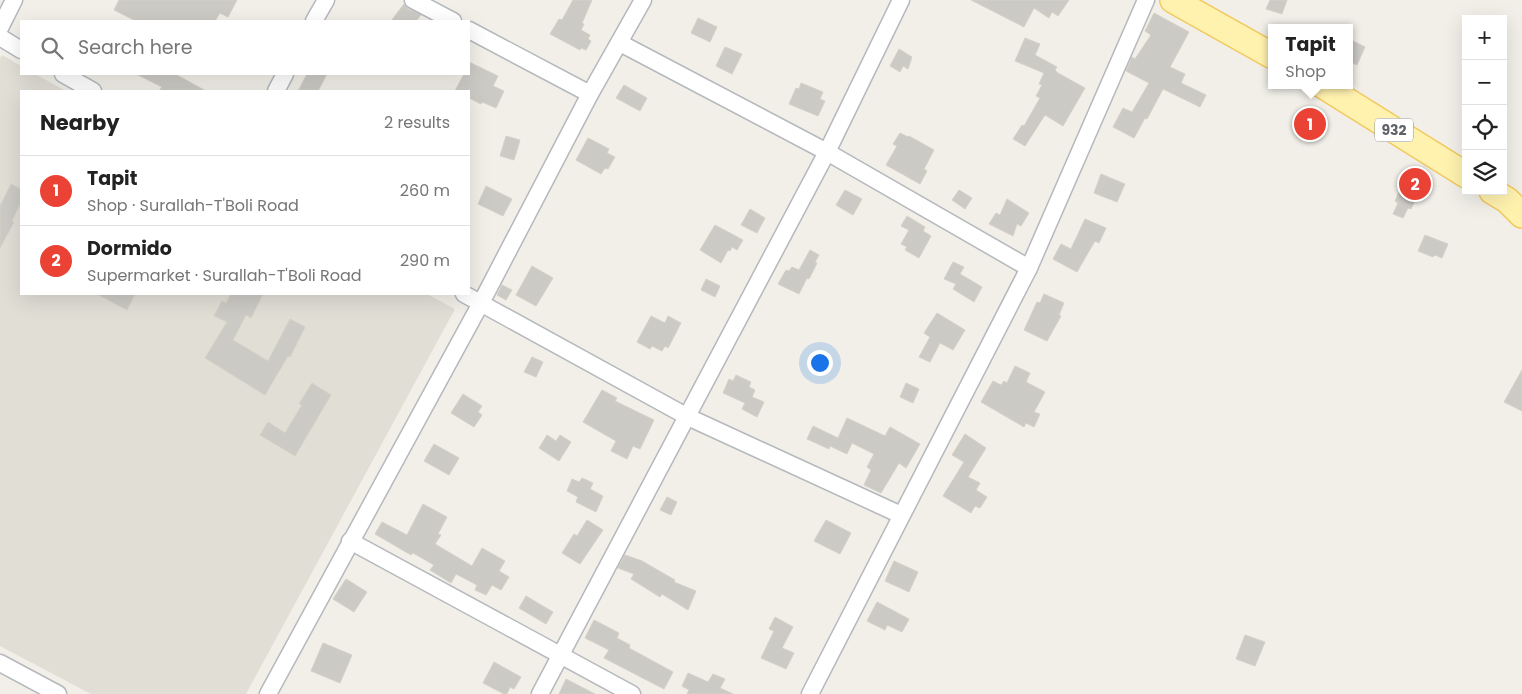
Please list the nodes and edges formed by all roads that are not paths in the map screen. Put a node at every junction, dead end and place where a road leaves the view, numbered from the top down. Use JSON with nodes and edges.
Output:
{"nodes":[{"id":1,"x":14,"y":0,"type":"edge"},
{"id":2,"x":326,"y":0,"type":"edge"},
{"id":3,"x":413,"y":0,"type":"edge"},
{"id":4,"x":643,"y":0,"type":"edge"},
{"id":5,"x":900,"y":0,"type":"edge"},
{"id":6,"x":1146,"y":0,"type":"edge"},
{"id":7,"x":1176,"y":1,"type":"edge"},
{"id":8,"x":315,"y":20,"type":"edge"},
{"id":9,"x":451,"y":20,"type":"edge"},
{"id":10,"x":0,"y":28,"type":"edge"},
{"id":11,"x":470,"y":31,"type":"edge"},
{"id":12,"x":0,"y":38,"type":"edge"},
{"id":13,"x":620,"y":43,"type":"junction"},
{"id":14,"x":20,"y":49,"type":"edge"},
{"id":15,"x":1268,"y":53,"type":"edge"},
{"id":16,"x":65,"y":75,"type":"edge"},
{"id":17,"x":284,"y":75,"type":"edge"},
{"id":18,"x":1328,"y":89,"type":"edge"},
{"id":19,"x":91,"y":90,"type":"edge"},
{"id":20,"x":277,"y":90,"type":"edge"},
{"id":21,"x":590,"y":94,"type":"junction"},
{"id":22,"x":827,"y":152,"type":"junction"},
{"id":23,"x":1462,"y":172,"type":"edge"},
{"id":24,"x":1499,"y":195,"type":"edge"},
{"id":25,"x":1522,"y":215,"type":"edge"},
{"id":26,"x":1028,"y":268,"type":"junction"},
{"id":27,"x":466,"y":295,"type":"edge"},
{"id":28,"x":481,"y":303,"type":"junction"},
{"id":29,"x":688,"y":417,"type":"junction"},
{"id":30,"x":901,"y":515,"type":"junction"},
{"id":31,"x":350,"y":541,"type":"junction"},
{"id":32,"x":561,"y":656,"type":"junction"},
{"id":33,"x":0,"y":663,"type":"edge"},
{"id":34,"x":58,"y":694,"type":"edge"},
{"id":35,"x":268,"y":694,"type":"edge"},
{"id":36,"x":540,"y":694,"type":"edge"},
{"id":37,"x":632,"y":694,"type":"edge"},
{"id":38,"x":810,"y":694,"type":"edge"}],
"edges":[{"from":1,"to":10,"type":"street"},
{"from":2,"to":8,"type":"street"},
{"from":3,"to":9,"type":"street"},
{"from":4,"to":13,"type":"street"},
{"from":5,"to":22,"type":"street"},
{"from":6,"to":26,"type":"street"},
{"from":7,"to":15,"type":"main road"},
{"from":11,"to":21,"type":"street"},
{"from":12,"to":14,"type":"street"},
{"from":13,"to":21,"type":"street"},
{"from":13,"to":22,"type":"street"},
{"from":16,"to":19,"type":"street"},
{"from":17,"to":20,"type":"street"},
{"from":18,"to":23,"type":"main road","number":"932"},
{"from":21,"to":28,"type":"street"},
{"from":22,"to":26,"type":"street"},
{"from":22,"to":29,"type":"street"},
{"from":24,"to":25,"type":"main road"},
{"from":26,"to":30,"type":"street"},
{"from":27,"to":28,"type":"street"},
{"from":28,"to":29,"type":"street"},
{"from":28,"to":31,"type":"street"},
{"from":29,"to":30,"type":"street"},
{"from":29,"to":32,"type":"street"},
{"from":30,"to":38,"type":"street"},
{"from":31,"to":32,"type":"street"},
{"from":31,"to":35,"type":"street"},
{"from":32,"to":36,"type":"street"},
{"from":32,"to":37,"type":"street"},
{"from":33,"to":34,"type":"street"}]}
